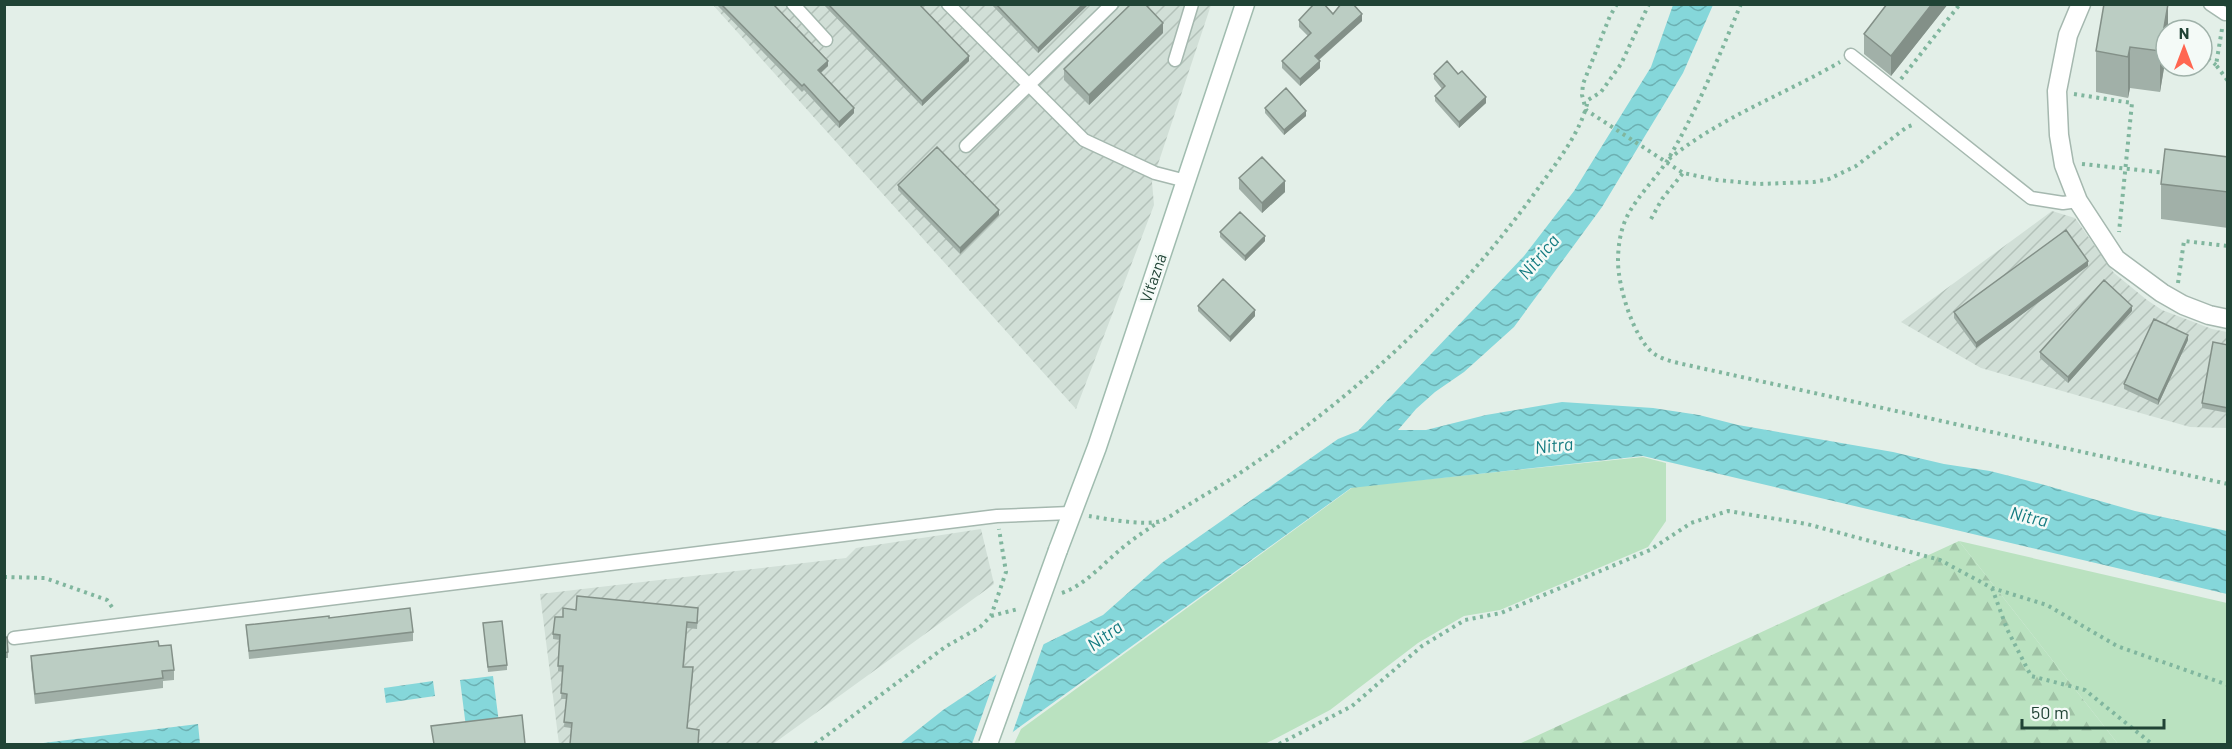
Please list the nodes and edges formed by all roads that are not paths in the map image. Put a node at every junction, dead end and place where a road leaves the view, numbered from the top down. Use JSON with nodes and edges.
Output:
{"nodes":[{"id":1,"x":793,"y":4,"type":"edge"},
{"id":2,"x":948,"y":4,"type":"edge"},
{"id":3,"x":1112,"y":4,"type":"edge"},
{"id":4,"x":1192,"y":4,"type":"edge"},
{"id":5,"x":1245,"y":4,"type":"edge"},
{"id":6,"x":2081,"y":4,"type":"edge"},
{"id":7,"x":2210,"y":4,"type":"edge"},
{"id":8,"x":2225,"y":14,"type":"road end"},
{"id":9,"x":826,"y":40,"type":"dead end"},
{"id":10,"x":1851,"y":55,"type":"road end"},
{"id":11,"x":1174,"y":60,"type":"dead end"},
{"id":12,"x":1028,"y":86,"type":"junction"},
{"id":13,"x":966,"y":146,"type":"dead end"},
{"id":14,"x":1186,"y":181,"type":"junction"},
{"id":15,"x":2078,"y":201,"type":"junction"},
{"id":16,"x":2228,"y":319,"type":"edge"},
{"id":17,"x":1070,"y":513,"type":"junction"},
{"id":18,"x":14,"y":638,"type":"dead end"},
{"id":19,"x":988,"y":744,"type":"edge"}],
"edges":[{"from":1,"to":9,"type":"lane"},
{"from":2,"to":12,"type":"lane"},
{"from":3,"to":12,"type":"lane"},
{"from":4,"to":11,"type":"lane"},
{"from":5,"to":14,"type":"main road","name":"Víťazná"},
{"from":6,"to":15,"type":"main road"},
{"from":7,"to":8,"type":"lane"},
{"from":10,"to":15,"type":"lane"},
{"from":12,"to":13,"type":"lane"},
{"from":12,"to":14,"type":"lane"},
{"from":14,"to":17,"type":"main road","name":"Víťazná"},
{"from":15,"to":16,"type":"main road"},
{"from":17,"to":18,"type":"lane"},
{"from":17,"to":19,"type":"main road","name":"Víťazná","bridge":true}]}
